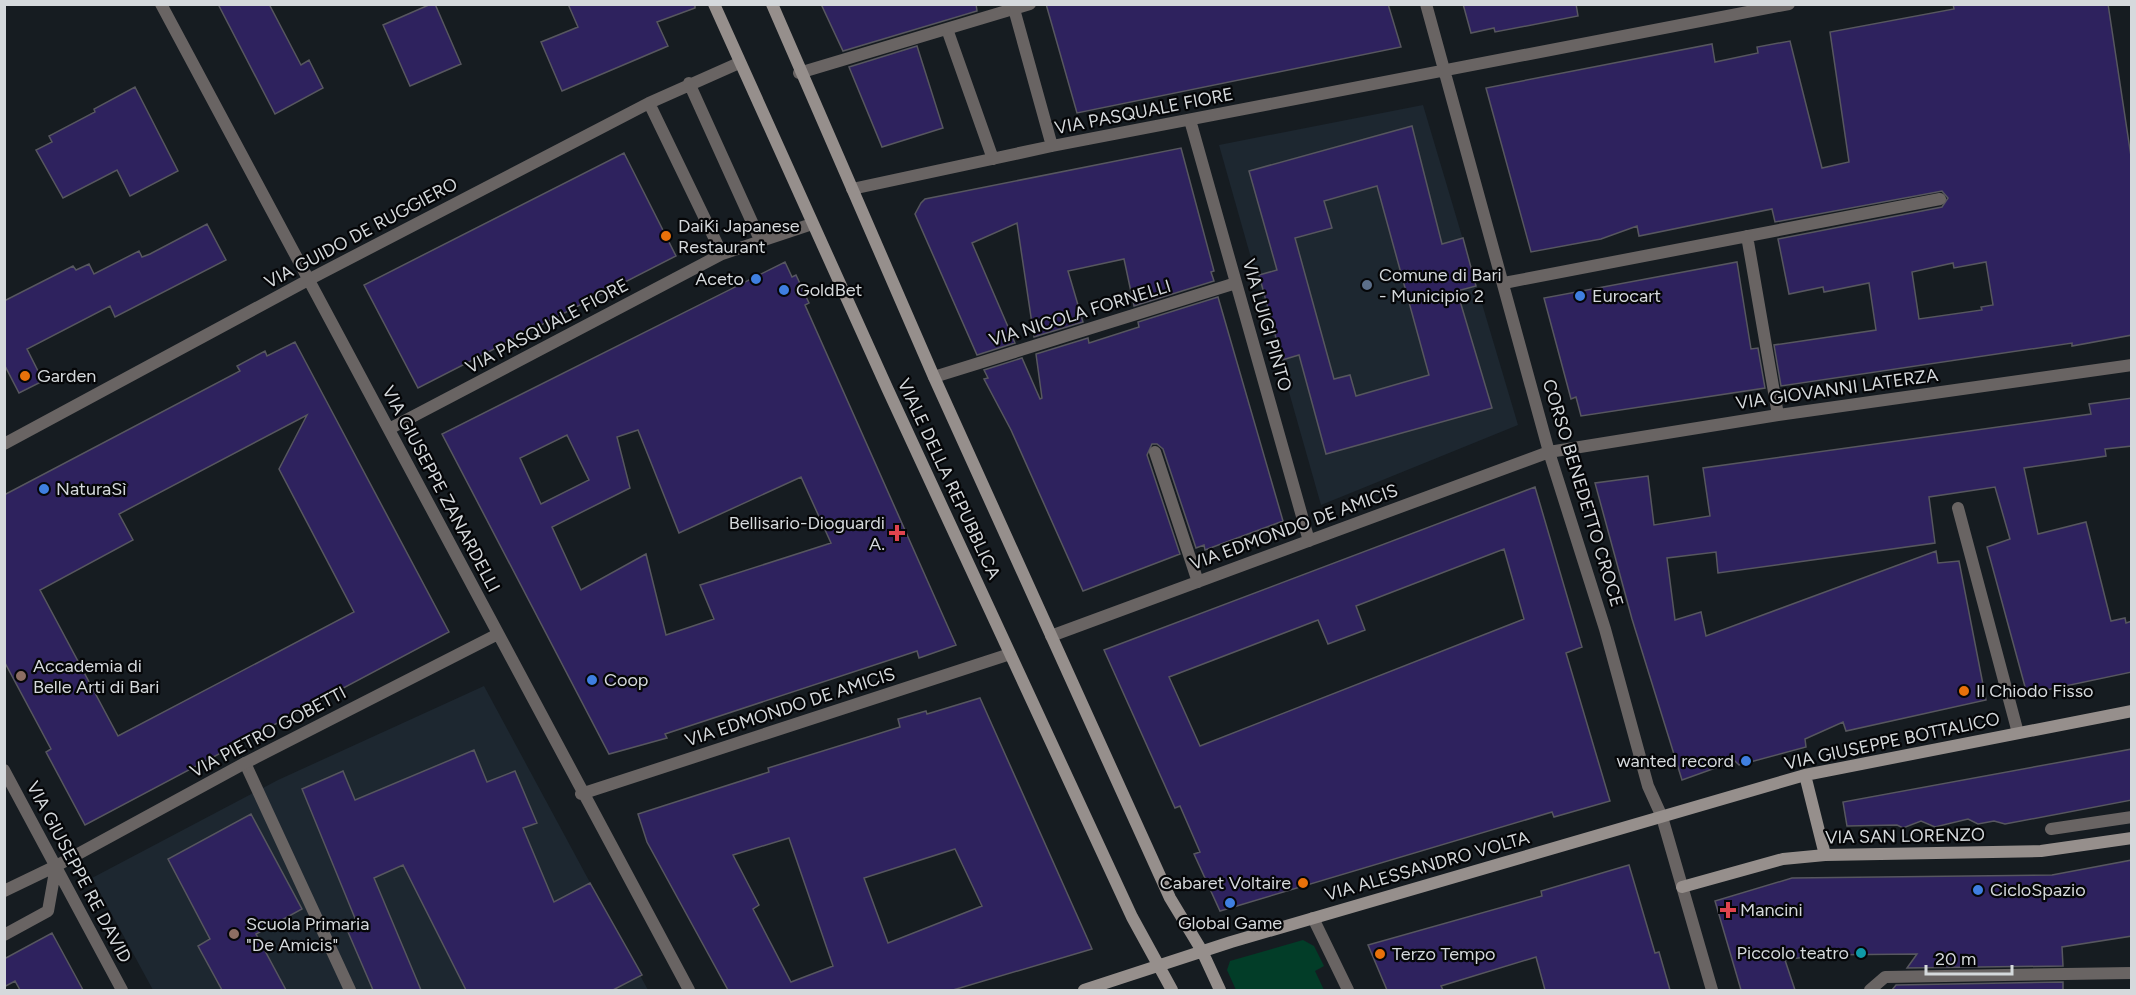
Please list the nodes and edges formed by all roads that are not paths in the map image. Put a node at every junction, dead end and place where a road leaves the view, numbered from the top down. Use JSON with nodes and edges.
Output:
{"nodes":[{"id":1,"x":161,"y":4,"type":"edge"},
{"id":2,"x":714,"y":4,"type":"edge"},
{"id":3,"x":772,"y":4,"type":"edge"},
{"id":4,"x":1030,"y":4,"type":"edge"},
{"id":5,"x":1425,"y":4,"type":"edge"},
{"id":6,"x":1789,"y":4,"type":"edge"},
{"id":7,"x":1014,"y":9,"type":"junction"},
{"id":8,"x":947,"y":29,"type":"junction"},
{"id":9,"x":739,"y":63,"type":"junction"},
{"id":10,"x":1443,"y":70,"type":"junction"},
{"id":11,"x":799,"y":73,"type":"junction"},
{"id":12,"x":689,"y":83,"type":"junction"},
{"id":13,"x":649,"y":103,"type":"junction"},
{"id":14,"x":1190,"y":120,"type":"junction"},
{"id":15,"x":1053,"y":146,"type":"junction"},
{"id":16,"x":993,"y":159,"type":"junction"},
{"id":17,"x":852,"y":189,"type":"junction"},
{"id":18,"x":1940,"y":199,"type":"dead end"},
{"id":19,"x":812,"y":224,"type":"junction"},
{"id":20,"x":1747,"y":236,"type":"junction"},
{"id":21,"x":761,"y":242,"type":"junction"},
{"id":22,"x":722,"y":254,"type":"junction"},
{"id":23,"x":310,"y":279,"type":"junction"},
{"id":24,"x":1236,"y":283,"type":"junction"},
{"id":25,"x":1504,"y":283,"type":"junction"},
{"id":26,"x":2132,"y":365,"type":"edge"},
{"id":27,"x":934,"y":377,"type":"junction"},
{"id":28,"x":1778,"y":416,"type":"junction"},
{"id":29,"x":389,"y":429,"type":"junction"},
{"id":30,"x":4,"y":444,"type":"edge"},
{"id":31,"x":1155,"y":452,"type":"dead end"},
{"id":32,"x":1549,"y":452,"type":"junction"},
{"id":33,"x":1958,"y":508,"type":"dead end"},
{"id":34,"x":1309,"y":541,"type":"junction"},
{"id":35,"x":1198,"y":582,"type":"junction"},
{"id":36,"x":498,"y":634,"type":"junction"},
{"id":37,"x":1051,"y":636,"type":"junction"},
{"id":38,"x":1010,"y":654,"type":"junction"},
{"id":39,"x":2132,"y":711,"type":"edge"},
{"id":40,"x":2018,"y":733,"type":"junction"},
{"id":41,"x":245,"y":763,"type":"junction"},
{"id":42,"x":4,"y":770,"type":"edge"},
{"id":43,"x":1805,"y":775,"type":"junction"},
{"id":44,"x":581,"y":794,"type":"junction"},
{"id":45,"x":1662,"y":817,"type":"junction"},
{"id":46,"x":2132,"y":817,"type":"edge"},
{"id":47,"x":2051,"y":830,"type":"dead end"},
{"id":48,"x":2132,"y":838,"type":"edge"},
{"id":49,"x":1825,"y":855,"type":"junction"},
{"id":50,"x":56,"y":866,"type":"junction"},
{"id":51,"x":1682,"y":886,"type":"junction"},
{"id":52,"x":4,"y":891,"type":"edge"},
{"id":53,"x":1313,"y":918,"type":"junction"},
{"id":54,"x":4,"y":935,"type":"edge"},
{"id":55,"x":1202,"y":951,"type":"junction"},
{"id":56,"x":1158,"y":966,"type":"junction"},
{"id":57,"x":2132,"y":973,"type":"edge"},
{"id":58,"x":122,"y":990,"type":"edge"},
{"id":59,"x":350,"y":990,"type":"edge"},
{"id":60,"x":688,"y":990,"type":"edge"},
{"id":61,"x":1084,"y":990,"type":"edge"},
{"id":62,"x":1173,"y":990,"type":"edge"},
{"id":63,"x":1220,"y":990,"type":"edge"},
{"id":64,"x":1348,"y":990,"type":"edge"},
{"id":65,"x":1712,"y":990,"type":"edge"},
{"id":66,"x":1870,"y":990,"type":"edge"}],
"edges":[{"from":1,"to":23,"type":"street","name":"VIA GIUSEPPE ZANARDELLI"},
{"from":2,"to":9,"type":"main road","name":"VIALE DELLA REPUBBLICA"},
{"from":3,"to":11,"type":"main road","name":"VIALE DELLA REPUBBLICA"},
{"from":4,"to":7,"type":"street"},
{"from":5,"to":10,"type":"street","name":"CORSO BENEDETTO CROCE"},
{"from":6,"to":10,"type":"street","name":"VIA PASQUALE FIORE"},
{"from":7,"to":8,"type":"street"},
{"from":7,"to":15,"type":"street"},
{"from":8,"to":11,"type":"street"},
{"from":8,"to":16,"type":"street"},
{"from":9,"to":12,"type":"street","name":"VIA GUIDO DE RUGGIERO"},
{"from":9,"to":19,"type":"main road","name":"VIALE DELLA REPUBBLICA"},
{"from":10,"to":14,"type":"street","name":"VIA PASQUALE FIORE"},
{"from":10,"to":25,"type":"street","name":"CORSO BENEDETTO CROCE"},
{"from":11,"to":17,"type":"main road","name":"VIALE DELLA REPUBBLICA"},
{"from":12,"to":13,"type":"street","name":"VIA GUIDO DE RUGGIERO"},
{"from":12,"to":21,"type":"street"},
{"from":13,"to":22,"type":"street"},
{"from":13,"to":23,"type":"street","name":"VIA GUIDO DE RUGGIERO"},
{"from":14,"to":15,"type":"street","name":"VIA PASQUALE FIORE"},
{"from":14,"to":24,"type":"street","name":"VIA LUIGI PINTO"},
{"from":15,"to":16,"type":"street","name":"VIA PASQUALE FIORE"},
{"from":16,"to":17,"type":"street","name":"VIA PASQUALE FIORE"},
{"from":17,"to":27,"type":"main road","name":"VIALE DELLA REPUBBLICA"},
{"from":18,"to":20,"type":"street"},
{"from":19,"to":21,"type":"street","name":"VIA PASQUALE FIORE"},
{"from":19,"to":38,"type":"main road","name":"VIALE DELLA REPUBBLICA"},
{"from":20,"to":25,"type":"street"},
{"from":20,"to":28,"type":"street"},
{"from":21,"to":22,"type":"street","name":"VIA PASQUALE FIORE"},
{"from":22,"to":29,"type":"street","name":"VIA PASQUALE FIORE"},
{"from":23,"to":29,"type":"street","name":"VIA GIUSEPPE ZANARDELLI"},
{"from":23,"to":30,"type":"street","name":"VIA GUIDO DE RUGGIERO"},
{"from":24,"to":27,"type":"street","name":"VIA NICOLA FORNELLI"},
{"from":24,"to":34,"type":"street","name":"VIA LUIGI PINTO"},
{"from":25,"to":32,"type":"street","name":"CORSO BENEDETTO CROCE"},
{"from":26,"to":28,"type":"street","name":"VIA GIOVANNI LATERZA"},
{"from":27,"to":37,"type":"main road","name":"VIALE DELLA REPUBBLICA"},
{"from":28,"to":32,"type":"street","name":"VIA GIOVANNI LATERZA"},
{"from":29,"to":36,"type":"street","name":"VIA GIUSEPPE ZANARDELLI"},
{"from":31,"to":35,"type":"street"},
{"from":32,"to":34,"type":"street","name":"VIA EDMONDO DE AMICIS"},
{"from":32,"to":45,"type":"street","name":"CORSO BENEDETTO CROCE"},
{"from":33,"to":40,"type":"street"},
{"from":34,"to":35,"type":"street","name":"VIA EDMONDO DE AMICIS"},
{"from":35,"to":37,"type":"street","name":"VIA EDMONDO DE AMICIS"},
{"from":36,"to":41,"type":"street","name":"VIA PIETRO GOBETTI"},
{"from":36,"to":44,"type":"street","name":"VIA GIUSEPPE ZANARDELLI"},
{"from":37,"to":55,"type":"main road","name":"VIALE DELLA REPUBBLICA"},
{"from":38,"to":44,"type":"street","name":"VIA EDMONDO DE AMICIS"},
{"from":38,"to":56,"type":"main road","name":"VIALE DELLA REPUBBLICA"},
{"from":39,"to":40,"type":"main road","name":"VIA GIUSEPPE BOTTALICO"},
{"from":40,"to":43,"type":"main road","name":"VIA GIUSEPPE BOTTALICO"},
{"from":41,"to":50,"type":"street","name":"VIA PIETRO GOBETTI"},
{"from":41,"to":59,"type":"street"},
{"from":42,"to":50,"type":"street","name":"VIA GIUSEPPE RE DAVID"},
{"from":43,"to":45,"type":"main road","name":"VIA GIUSEPPE BOTTALICO"},
{"from":43,"to":49,"type":"main road"},
{"from":44,"to":60,"type":"street","name":"VIA GIUSEPPE ZANARDELLI"},
{"from":45,"to":51,"type":"street","name":"CORSO BENEDETTO CROCE"},
{"from":45,"to":53,"type":"main road","name":"VIA ALESSANDRO VOLTA"},
{"from":46,"to":47,"type":"street"},
{"from":48,"to":49,"type":"main road","name":"VIA SAN LORENZO"},
{"from":49,"to":51,"type":"main road","name":"VIA SAN LORENZO"},
{"from":50,"to":52,"type":"street","name":"VIA PIETRO GOBETTI"},
{"from":50,"to":54,"type":"street"},
{"from":50,"to":58,"type":"street","name":"VIA GIUSEPPE RE DAVID"},
{"from":51,"to":65,"type":"street","name":"CORSO BENEDETTO CROCE"},
{"from":53,"to":55,"type":"main road","name":"VIA ALESSANDRO VOLTA"},
{"from":53,"to":64,"type":"street"},
{"from":55,"to":56,"type":"main road","name":"VIA ALESSANDRO VOLTA"},
{"from":55,"to":63,"type":"main road","name":"VIALE DELLA REPUBBLICA"},
{"from":56,"to":61,"type":"main road","name":"VIA ALESSANDRO VOLTA"},
{"from":56,"to":62,"type":"main road","name":"VIALE DELLA REPUBBLICA"},
{"from":57,"to":66,"type":"street"}]}
